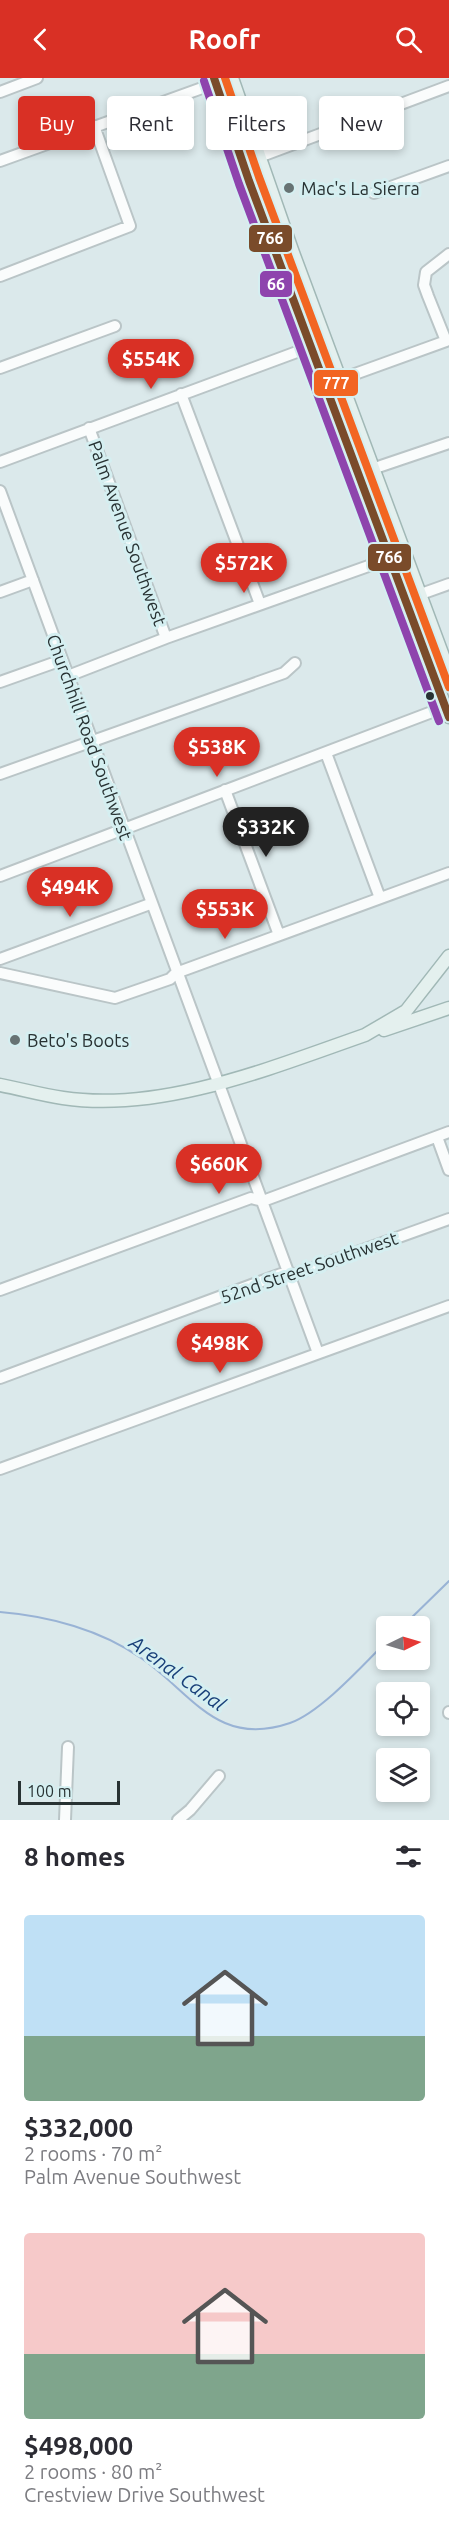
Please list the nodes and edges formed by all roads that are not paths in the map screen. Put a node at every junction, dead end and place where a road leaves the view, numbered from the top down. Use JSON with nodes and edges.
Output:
{"nodes":[{"id":1,"x":37,"y":78,"type":"edge"},
{"id":2,"x":232,"y":78,"type":"edge"},
{"id":3,"x":215,"y":80,"type":"edge"},
{"id":4,"x":449,"y":86,"type":"edge"},
{"id":5,"x":0,"y":92,"type":"edge"},
{"id":6,"x":95,"y":126,"type":"edge"},
{"id":7,"x":95,"y":129,"type":"edge"},
{"id":8,"x":30,"y":150,"type":"edge"},
{"id":9,"x":260,"y":157,"type":"junction"},
{"id":10,"x":0,"y":161,"type":"edge"},
{"id":11,"x":243,"y":163,"type":"junction"},
{"id":12,"x":449,"y":166,"type":"edge"},
{"id":13,"x":374,"y":194,"type":"dead end"},
{"id":14,"x":449,"y":254,"type":"edge"},
{"id":15,"x":0,"y":276,"type":"edge"},
{"id":16,"x":115,"y":326,"type":"dead end"},
{"id":17,"x":448,"y":340,"type":"edge"},
{"id":18,"x":313,"y":346,"type":"junction"},
{"id":19,"x":0,"y":368,"type":"edge"},
{"id":20,"x":341,"y":379,"type":"junction"},
{"id":21,"x":181,"y":394,"type":"junction"},
{"id":22,"x":89,"y":428,"type":"junction"},
{"id":23,"x":449,"y":443,"type":"edge"},
{"id":24,"x":0,"y":462,"type":"edge"},
{"id":25,"x":375,"y":468,"type":"junction"},
{"id":26,"x":0,"y":491,"type":"edge"},
{"id":27,"x":405,"y":553,"type":"junction"},
{"id":28,"x":388,"y":558,"type":"junction"},
{"id":29,"x":33,"y":580,"type":"junction"},
{"id":30,"x":449,"y":584,"type":"edge"},
{"id":31,"x":0,"y":592,"type":"edge"},
{"id":32,"x":421,"y":594,"type":"junction"},
{"id":33,"x":260,"y":604,"type":"junction"},
{"id":34,"x":166,"y":638,"type":"junction"},
{"id":35,"x":62,"y":660,"type":"junction"},
{"id":36,"x":295,"y":663,"type":"dead end"},
{"id":37,"x":449,"y":672,"type":"edge"},
{"id":38,"x":68,"y":676,"type":"junction"},
{"id":39,"x":0,"y":682,"type":"edge"},
{"id":40,"x":447,"y":712,"type":"edge"},
{"id":41,"x":92,"y":740,"type":"junction"},
{"id":42,"x":326,"y":753,"type":"junction"},
{"id":43,"x":0,"y":774,"type":"edge"},
{"id":44,"x":225,"y":790,"type":"junction"},
{"id":45,"x":124,"y":830,"type":"junction"},
{"id":46,"x":449,"y":873,"type":"edge"},
{"id":47,"x":0,"y":876,"type":"edge"},
{"id":48,"x":380,"y":898,"type":"junction"},
{"id":49,"x":150,"y":904,"type":"junction"},
{"id":50,"x":279,"y":936,"type":"junction"},
{"id":51,"x":449,"y":956,"type":"edge"},
{"id":52,"x":0,"y":959,"type":"edge"},
{"id":53,"x":177,"y":973,"type":"junction"},
{"id":54,"x":0,"y":974,"type":"edge"},
{"id":55,"x":449,"y":1008,"type":"edge"},
{"id":56,"x":371,"y":1033,"type":"junction"},
{"id":57,"x":218,"y":1084,"type":"junction"},
{"id":58,"x":0,"y":1085,"type":"edge"},
{"id":59,"x":449,"y":1132,"type":"edge"},
{"id":60,"x":437,"y":1137,"type":"junction"},
{"id":61,"x":449,"y":1170,"type":"edge"},
{"id":62,"x":263,"y":1201,"type":"junction"},
{"id":63,"x":449,"y":1219,"type":"edge"},
{"id":64,"x":290,"y":1276,"type":"junction"},
{"id":65,"x":0,"y":1290,"type":"edge"},
{"id":66,"x":449,"y":1306,"type":"edge"},
{"id":67,"x":318,"y":1353,"type":"junction"},
{"id":68,"x":0,"y":1378,"type":"edge"},
{"id":69,"x":0,"y":1469,"type":"edge"},
{"id":70,"x":68,"y":1747,"type":"dead end"},
{"id":71,"x":219,"y":1776,"type":"dead end"},
{"id":72,"x":65,"y":1820,"type":"edge"},
{"id":73,"x":178,"y":1820,"type":"edge"}],
"edges":[{"from":1,"to":5,"type":"street"},
{"from":2,"to":9,"type":"main road"},
{"from":3,"to":6,"type":"street"},
{"from":3,"to":11,"type":"main road"},
{"from":4,"to":9,"type":"street"},
{"from":7,"to":15,"type":"street"},
{"from":8,"to":10,"type":"street"},
{"from":9,"to":11,"type":"street"},
{"from":9,"to":20,"type":"main road"},
{"from":11,"to":18,"type":"main road"},
{"from":12,"to":13,"type":"street"},
{"from":14,"to":17,"type":"street"},
{"from":16,"to":19,"type":"street"},
{"from":17,"to":20,"type":"street"},
{"from":18,"to":21,"type":"street"},
{"from":18,"to":28,"type":"main road"},
{"from":20,"to":25,"type":"main road"},
{"from":21,"to":22,"type":"street"},
{"from":21,"to":33,"type":"street"},
{"from":22,"to":24,"type":"street"},
{"from":22,"to":34,"type":"street","name":"Palm Avenue Southwest"},
{"from":23,"to":25,"type":"street"},
{"from":25,"to":27,"type":"main road"},
{"from":26,"to":29,"type":"street","name":"Churchhill Road Southwest"},
{"from":27,"to":28,"type":"street"},
{"from":27,"to":32,"type":"main road"},
{"from":28,"to":33,"type":"street"},
{"from":28,"to":40,"type":"main road"},
{"from":29,"to":31,"type":"street"},
{"from":29,"to":35,"type":"street","name":"Churchhill Road Southwest"},
{"from":30,"to":32,"type":"street"},
{"from":32,"to":37,"type":"main road"},
{"from":33,"to":34,"type":"street"},
{"from":34,"to":38,"type":"street"},
{"from":35,"to":38,"type":"street","name":"Churchhill Road Southwest"},
{"from":35,"to":39,"type":"street"},
{"from":36,"to":41,"type":"street"},
{"from":38,"to":41,"type":"street","name":"Churchhill Road Southwest"},
{"from":40,"to":42,"type":"street"},
{"from":41,"to":43,"type":"street"},
{"from":41,"to":45,"type":"street","name":"Churchhill Road Southwest"},
{"from":42,"to":44,"type":"street"},
{"from":42,"to":48,"type":"street"},
{"from":44,"to":45,"type":"street"},
{"from":44,"to":50,"type":"street"},
{"from":45,"to":47,"type":"street"},
{"from":45,"to":49,"type":"street","name":"Churchhill Road Southwest"},
{"from":46,"to":48,"type":"street"},
{"from":48,"to":50,"type":"street"},
{"from":49,"to":52,"type":"street"},
{"from":49,"to":53,"type":"street","name":"Churchhill Road Southwest"},
{"from":50,"to":53,"type":"street"},
{"from":51,"to":56,"type":"main road"},
{"from":53,"to":54,"type":"street"},
{"from":53,"to":57,"type":"street","name":"Churchhill Road Southwest"},
{"from":55,"to":56,"type":"main road"},
{"from":56,"to":57,"type":"main road"},
{"from":57,"to":58,"type":"main road"},
{"from":57,"to":62,"type":"street","name":"Churchhill Road Southwest"},
{"from":59,"to":60,"type":"street"},
{"from":60,"to":61,"type":"street"},
{"from":60,"to":62,"type":"street"},
{"from":62,"to":64,"type":"street","name":"Churchhill Road Southwest"},
{"from":62,"to":65,"type":"street"},
{"from":63,"to":64,"type":"street","name":"52nd Street Southwest"},
{"from":64,"to":67,"type":"street","name":"Churchhill Road Southwest"},
{"from":64,"to":68,"type":"street","name":"52nd Street Southwest"},
{"from":66,"to":67,"type":"street"},
{"from":67,"to":69,"type":"street"},
{"from":70,"to":72,"type":"street"},
{"from":71,"to":73,"type":"street"}]}
